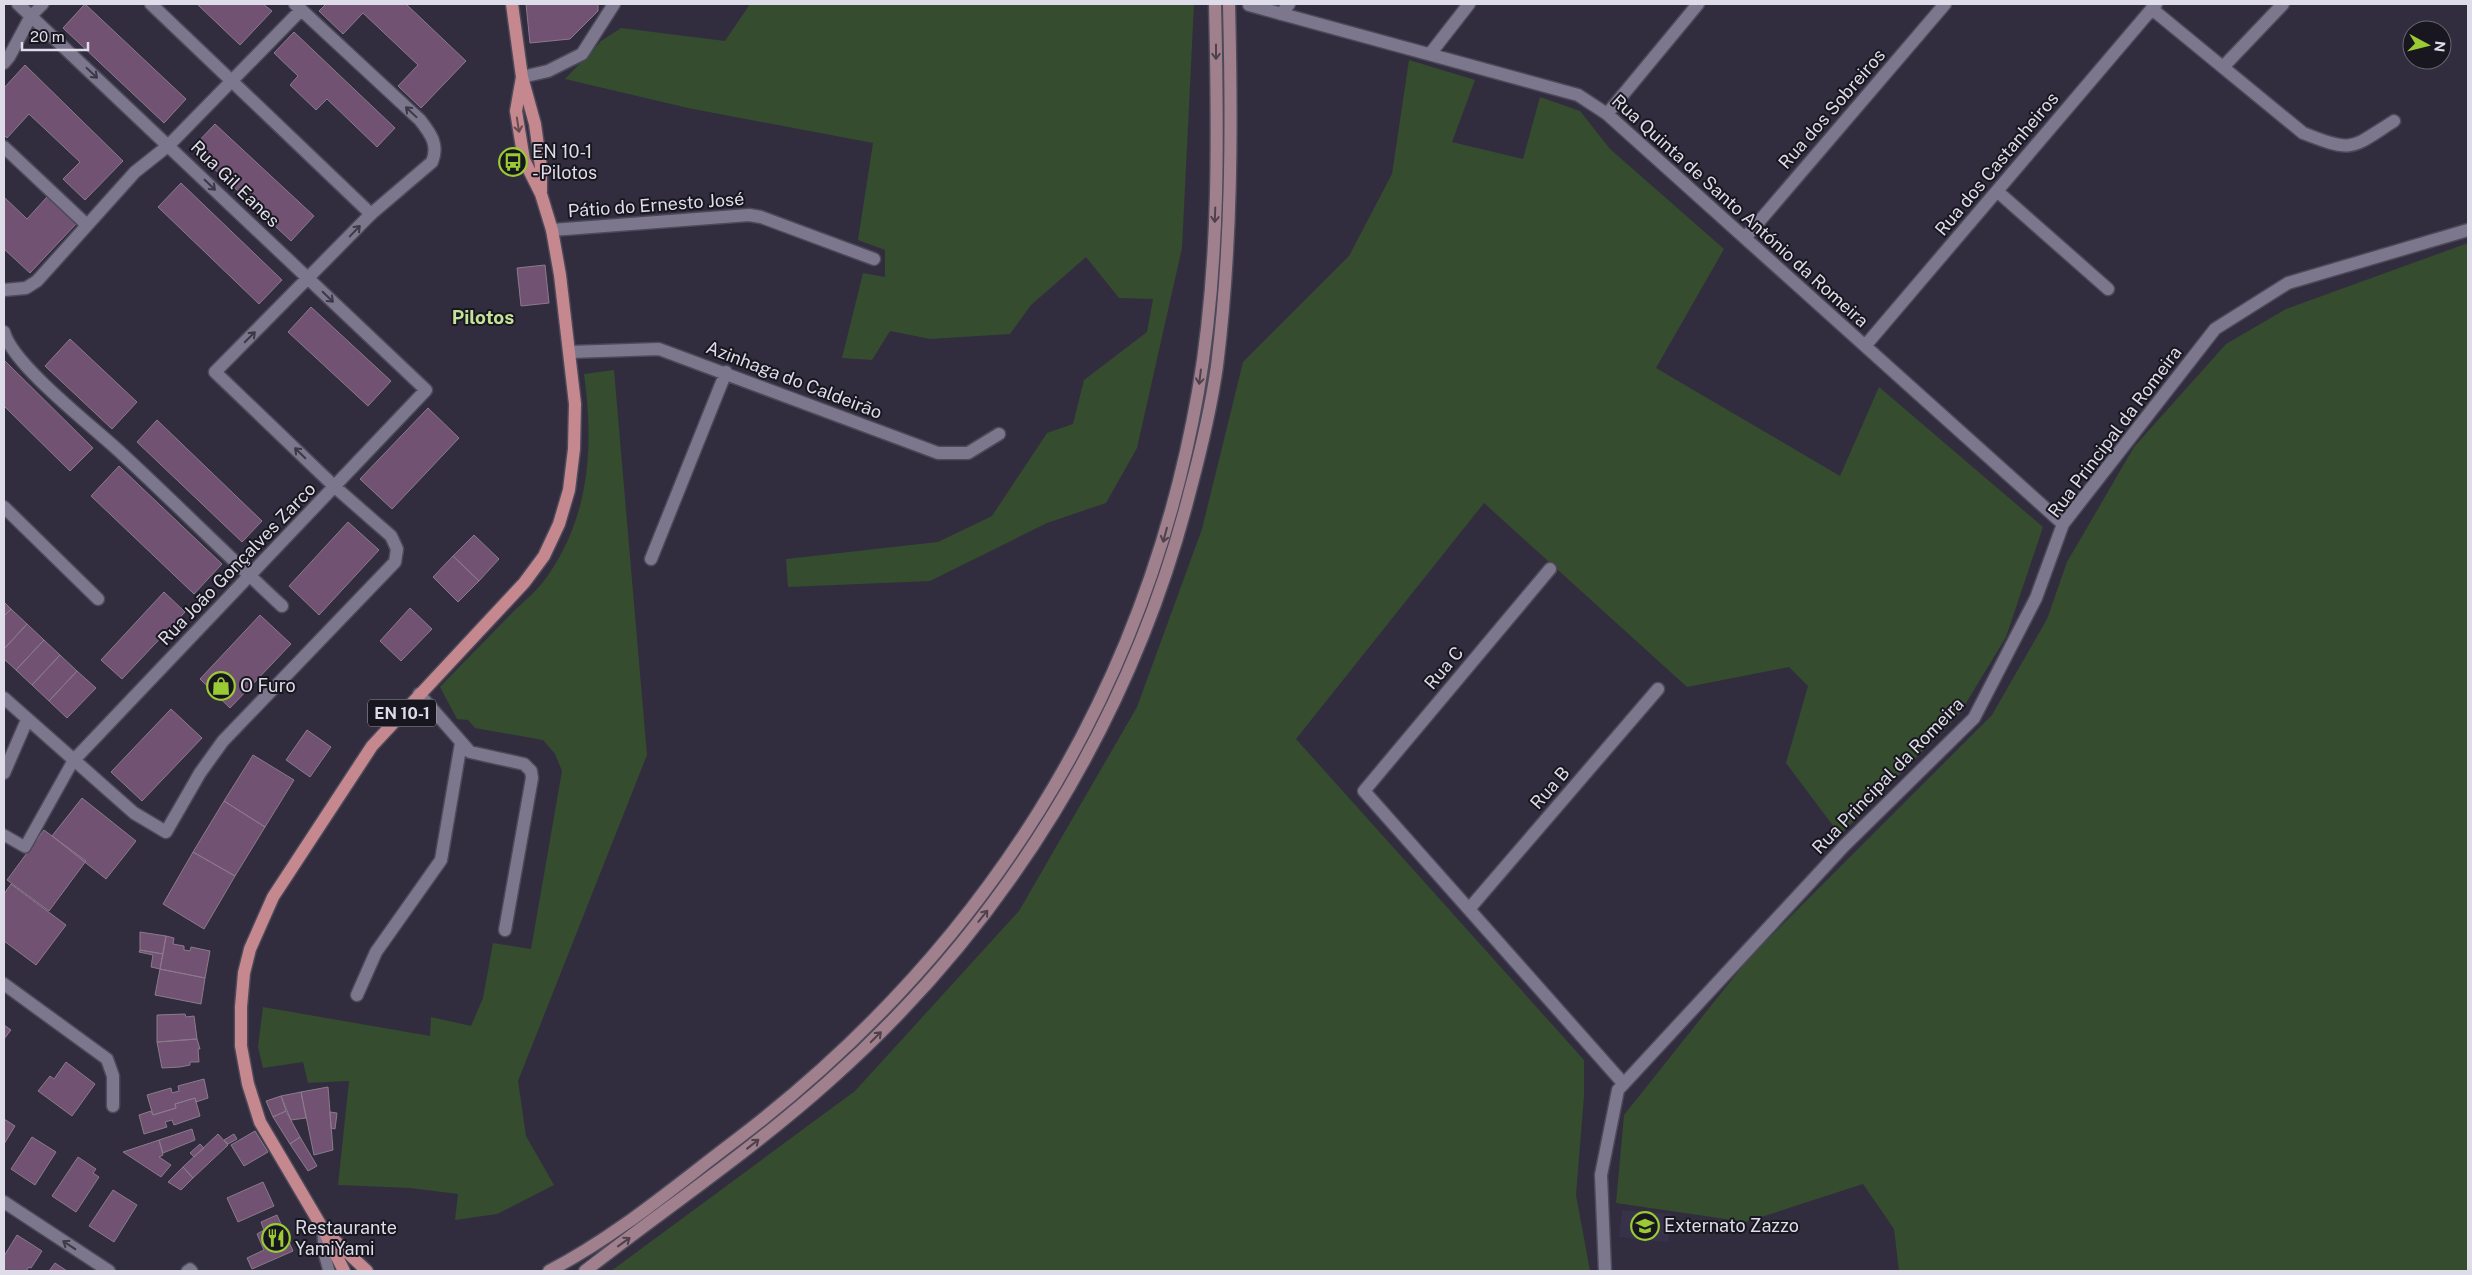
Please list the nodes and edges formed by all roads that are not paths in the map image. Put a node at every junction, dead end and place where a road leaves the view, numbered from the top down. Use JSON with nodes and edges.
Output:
{"nodes":[{"id":1,"x":18,"y":4,"type":"edge"},
{"id":2,"x":43,"y":4,"type":"edge"},
{"id":3,"x":151,"y":4,"type":"edge"},
{"id":4,"x":512,"y":4,"type":"edge"},
{"id":5,"x":614,"y":4,"type":"edge"},
{"id":6,"x":1215,"y":4,"type":"edge"},
{"id":7,"x":1229,"y":4,"type":"edge"},
{"id":8,"x":1289,"y":4,"type":"edge"},
{"id":9,"x":1468,"y":4,"type":"edge"},
{"id":10,"x":1698,"y":4,"type":"edge"},
{"id":11,"x":1945,"y":4,"type":"edge"},
{"id":12,"x":2283,"y":4,"type":"edge"},
{"id":13,"x":1249,"y":5,"type":"dead end"},
{"id":14,"x":301,"y":6,"type":"edge"},
{"id":15,"x":2154,"y":6,"type":"edge"},
{"id":16,"x":1281,"y":14,"type":"junction"},
{"id":17,"x":31,"y":16,"type":"junction"},
{"id":18,"x":1430,"y":54,"type":"junction"},
{"id":19,"x":4,"y":62,"type":"edge"},
{"id":20,"x":2223,"y":67,"type":"junction"},
{"id":21,"x":522,"y":77,"type":"junction"},
{"id":22,"x":231,"y":82,"type":"junction"},
{"id":23,"x":1607,"y":114,"type":"junction"},
{"id":24,"x":2394,"y":121,"type":"dead end"},
{"id":25,"x":169,"y":145,"type":"junction"},
{"id":26,"x":4,"y":147,"type":"edge"},
{"id":27,"x":1997,"y":191,"type":"junction"},
{"id":28,"x":371,"y":214,"type":"junction"},
{"id":29,"x":87,"y":225,"type":"junction"},
{"id":30,"x":552,"y":230,"type":"junction"},
{"id":31,"x":2468,"y":230,"type":"edge"},
{"id":32,"x":1745,"y":238,"type":"junction"},
{"id":33,"x":874,"y":259,"type":"dead end"},
{"id":34,"x":309,"y":278,"type":"junction"},
{"id":35,"x":2108,"y":289,"type":"dead end"},
{"id":36,"x":4,"y":290,"type":"edge"},
{"id":37,"x":4,"y":332,"type":"edge"},
{"id":38,"x":1865,"y":346,"type":"junction"},
{"id":39,"x":570,"y":352,"type":"junction"},
{"id":40,"x":726,"y":372,"type":"junction"},
{"id":41,"x":426,"y":390,"type":"joint"},
{"id":42,"x":999,"y":434,"type":"dead end"},
{"id":43,"x":335,"y":487,"type":"junction"},
{"id":44,"x":4,"y":507,"type":"edge"},
{"id":45,"x":2063,"y":524,"type":"junction"},
{"id":46,"x":651,"y":560,"type":"dead end"},
{"id":47,"x":1550,"y":569,"type":"dead end"},
{"id":48,"x":249,"y":576,"type":"junction"},
{"id":49,"x":98,"y":599,"type":"dead end"},
{"id":50,"x":282,"y":606,"type":"dead end"},
{"id":51,"x":1658,"y":689,"type":"dead end"},
{"id":52,"x":419,"y":694,"type":"junction"},
{"id":53,"x":4,"y":698,"type":"edge"},
{"id":54,"x":28,"y":720,"type":"junction"},
{"id":55,"x":461,"y":744,"type":"junction"},
{"id":56,"x":73,"y":761,"type":"junction"},
{"id":57,"x":4,"y":773,"type":"edge"},
{"id":58,"x":4,"y":835,"type":"edge"},
{"id":59,"x":1469,"y":909,"type":"junction"},
{"id":60,"x":505,"y":930,"type":"dead end"},
{"id":61,"x":4,"y":984,"type":"edge"},
{"id":62,"x":357,"y":995,"type":"dead end"},
{"id":63,"x":1624,"y":1083,"type":"junction"},
{"id":64,"x":113,"y":1106,"type":"dead end"},
{"id":65,"x":4,"y":1202,"type":"edge"},
{"id":66,"x":323,"y":1229,"type":"junction"},
{"id":67,"x":109,"y":1271,"type":"edge"},
{"id":68,"x":187,"y":1271,"type":"edge"},
{"id":69,"x":192,"y":1271,"type":"edge"},
{"id":70,"x":329,"y":1271,"type":"edge"},
{"id":71,"x":344,"y":1271,"type":"edge"},
{"id":72,"x":367,"y":1271,"type":"edge"},
{"id":73,"x":549,"y":1271,"type":"edge"},
{"id":74,"x":585,"y":1271,"type":"edge"},
{"id":75,"x":1605,"y":1271,"type":"edge"}],
"edges":[{"from":1,"to":17,"type":"street","name":"Rua Gil Eanes"},
{"from":2,"to":17,"type":"lane"},
{"from":3,"to":22,"type":"street"},
{"from":4,"to":21,"type":"main road","number":"EN 10-1"},
{"from":5,"to":21,"type":"street"},
{"from":6,"to":73,"type":"main road","one_way":true},
{"from":74,"to":7,"type":"main road","one_way":true},
{"from":8,"to":16,"type":"street"},
{"from":9,"to":18,"type":"street"},
{"from":10,"to":23,"type":"street"},
{"from":11,"to":32,"type":"street","name":"Rua dos Sobreiros"},
{"from":12,"to":20,"type":"street"},
{"from":13,"to":16,"type":"street","name":"Rua Quinta de Santo António da Romeira"},
{"from":14,"to":22,"type":"street"},
{"from":28,"to":14,"type":"street","one_way":true},
{"from":15,"to":20,"type":"street"},
{"from":15,"to":27,"type":"street","name":"Rua dos Castanheiros"},
{"from":16,"to":18,"type":"street","name":"Rua Quinta de Santo António da Romeira"},
{"from":17,"to":19,"type":"street"},
{"from":17,"to":25,"type":"street","name":"Rua Gil Eanes","one_way":true},
{"from":18,"to":23,"type":"street","name":"Rua Quinta de Santo António da Romeira"},
{"from":20,"to":24,"type":"street"},
{"from":21,"to":30,"type":"main road","number":"EN 10-1"},
{"from":22,"to":25,"type":"street"},
{"from":22,"to":28,"type":"street"},
{"from":23,"to":32,"type":"street","name":"Rua Quinta de Santo António da Romeira"},
{"from":25,"to":29,"type":"street"},
{"from":25,"to":34,"type":"street","name":"Rua Gil Eanes","one_way":true},
{"from":26,"to":29,"type":"street"},
{"from":27,"to":35,"type":"street"},
{"from":27,"to":38,"type":"street","name":"Rua dos Castanheiros"},
{"from":34,"to":28,"type":"street","one_way":true},
{"from":29,"to":36,"type":"street"},
{"from":30,"to":33,"type":"street","name":"Pátio do Ernesto José"},
{"from":30,"to":39,"type":"main road","number":"EN 10-1"},
{"from":31,"to":45,"type":"street","name":"Rua Principal da Romeira"},
{"from":32,"to":38,"type":"street","name":"Rua Quinta de Santo António da Romeira"},
{"from":34,"to":41,"type":"street","name":"Rua Gil Eanes","one_way":true},
{"from":43,"to":34,"type":"street","one_way":true},
{"from":37,"to":48,"type":"street"},
{"from":38,"to":45,"type":"street","name":"Rua Quinta de Santo António da Romeira"},
{"from":39,"to":40,"type":"street","name":"Azinhaga do Caldeirão"},
{"from":39,"to":52,"type":"main road","number":"EN 10-1"},
{"from":40,"to":42,"type":"street","name":"Azinhaga do Caldeirão"},
{"from":40,"to":46,"type":"street"},
{"from":41,"to":43,"type":"street","name":"Rua João Gonçalves Zarco"},
{"from":43,"to":48,"type":"street","name":"Rua João Gonçalves Zarco"},
{"from":43,"to":56,"type":"street"},
{"from":44,"to":49,"type":"street"},
{"from":45,"to":63,"type":"street","name":"Rua Principal da Romeira"},
{"from":47,"to":59,"type":"street","name":"Rua C"},
{"from":48,"to":50,"type":"street"},
{"from":48,"to":56,"type":"street","name":"Rua João Gonçalves Zarco"},
{"from":51,"to":59,"type":"street","name":"Rua B"},
{"from":52,"to":55,"type":"street"},
{"from":52,"to":66,"type":"main road","number":"EN 10-1"},
{"from":53,"to":54,"type":"street"},
{"from":54,"to":56,"type":"street"},
{"from":54,"to":57,"type":"street"},
{"from":55,"to":60,"type":"street"},
{"from":55,"to":62,"type":"street"},
{"from":56,"to":58,"type":"lane"},
{"from":59,"to":63,"type":"street"},
{"from":61,"to":64,"type":"street"},
{"from":63,"to":75,"type":"street","name":"Rua Principal da Romeira"},
{"from":67,"to":65,"type":"street","one_way":true},
{"from":66,"to":70,"type":"lane"},
{"from":66,"to":71,"type":"main road","number":"EN 10-1"},
{"from":66,"to":72,"type":"main road","number":"EN 10-1"},
{"from":68,"to":69,"type":"lane"}]}
